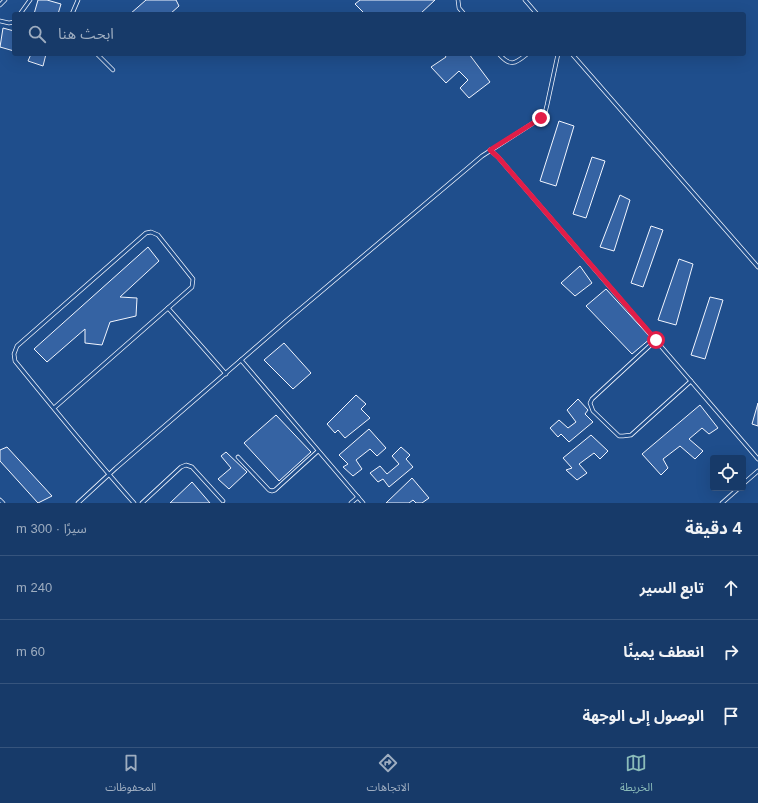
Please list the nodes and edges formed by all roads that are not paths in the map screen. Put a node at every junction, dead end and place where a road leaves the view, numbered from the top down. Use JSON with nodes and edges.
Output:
{"nodes":[{"id":1,"x":5,"y":0,"type":"edge"},
{"id":2,"x":30,"y":0,"type":"edge"},
{"id":3,"x":78,"y":0,"type":"edge"},
{"id":4,"x":458,"y":0,"type":"edge"},
{"id":5,"x":525,"y":0,"type":"edge"},
{"id":6,"x":0,"y":5,"type":"edge"},
{"id":7,"x":21,"y":12,"type":"edge"},
{"id":8,"x":73,"y":12,"type":"edge"},
{"id":9,"x":462,"y":12,"type":"edge"},
{"id":10,"x":535,"y":12,"type":"edge"},
{"id":11,"x":0,"y":21,"type":"edge"},
{"id":12,"x":12,"y":22,"type":"edge"},
{"id":13,"x":99,"y":56,"type":"edge"},
{"id":14,"x":501,"y":56,"type":"edge"},
{"id":15,"x":524,"y":56,"type":"edge"},
{"id":16,"x":558,"y":56,"type":"edge"},
{"id":17,"x":574,"y":56,"type":"edge"},
{"id":18,"x":113,"y":70,"type":"dead end"},
{"id":19,"x":490,"y":150,"type":"junction"},
{"id":20,"x":758,"y":268,"type":"edge"},
{"id":21,"x":168,"y":308,"type":"junction"},
{"id":22,"x":656,"y":340,"type":"junction"},
{"id":23,"x":241,"y":360,"type":"junction"},
{"id":24,"x":226,"y":374,"type":"junction"},
{"id":25,"x":691,"y":381,"type":"junction"},
{"id":26,"x":54,"y":408,"type":"junction"},
{"id":27,"x":318,"y":451,"type":"junction"},
{"id":28,"x":238,"y":457,"type":"dead end"},
{"id":29,"x":758,"y":459,"type":"edge"},
{"id":30,"x":758,"y":471,"type":"edge"},
{"id":31,"x":109,"y":475,"type":"junction"},
{"id":32,"x":746,"y":481,"type":"edge"},
{"id":33,"x":736,"y":491,"type":"edge"},
{"id":34,"x":358,"y":497,"type":"junction"},
{"id":35,"x":0,"y":500,"type":"edge"},
{"id":36,"x":223,"y":501,"type":"dead end"},
{"id":37,"x":3,"y":503,"type":"edge"},
{"id":38,"x":78,"y":503,"type":"edge"},
{"id":39,"x":134,"y":503,"type":"edge"},
{"id":40,"x":142,"y":503,"type":"edge"},
{"id":41,"x":352,"y":503,"type":"edge"},
{"id":42,"x":363,"y":503,"type":"edge"},
{"id":43,"x":722,"y":503,"type":"edge"}],
"edges":[{"from":1,"to":6,"type":"lane"},
{"from":2,"to":7,"type":"lane"},
{"from":3,"to":8,"type":"lane"},
{"from":4,"to":9,"type":"lane"},
{"from":5,"to":10,"type":"lane"},
{"from":11,"to":12,"type":"lane"},
{"from":13,"to":18,"type":"lane"},
{"from":14,"to":15,"type":"lane"},
{"from":16,"to":19,"type":"lane"},
{"from":17,"to":20,"type":"lane"},
{"from":19,"to":22,"type":"lane"},
{"from":19,"to":23,"type":"lane"},
{"from":21,"to":24,"type":"lane"},
{"from":21,"to":26,"type":"lane"},
{"from":21,"to":26,"type":"lane"},
{"from":22,"to":25,"type":"lane"},
{"from":22,"to":25,"type":"lane"},
{"from":23,"to":24,"type":"lane"},
{"from":23,"to":27,"type":"lane"},
{"from":24,"to":31,"type":"lane"},
{"from":25,"to":29,"type":"lane"},
{"from":26,"to":31,"type":"lane"},
{"from":27,"to":28,"type":"lane"},
{"from":27,"to":34,"type":"lane"},
{"from":30,"to":32,"type":"lane"},
{"from":31,"to":38,"type":"lane"},
{"from":31,"to":39,"type":"lane"},
{"from":33,"to":43,"type":"lane"},
{"from":34,"to":41,"type":"lane"},
{"from":34,"to":42,"type":"lane"},
{"from":35,"to":37,"type":"lane"},
{"from":36,"to":40,"type":"lane"}]}
